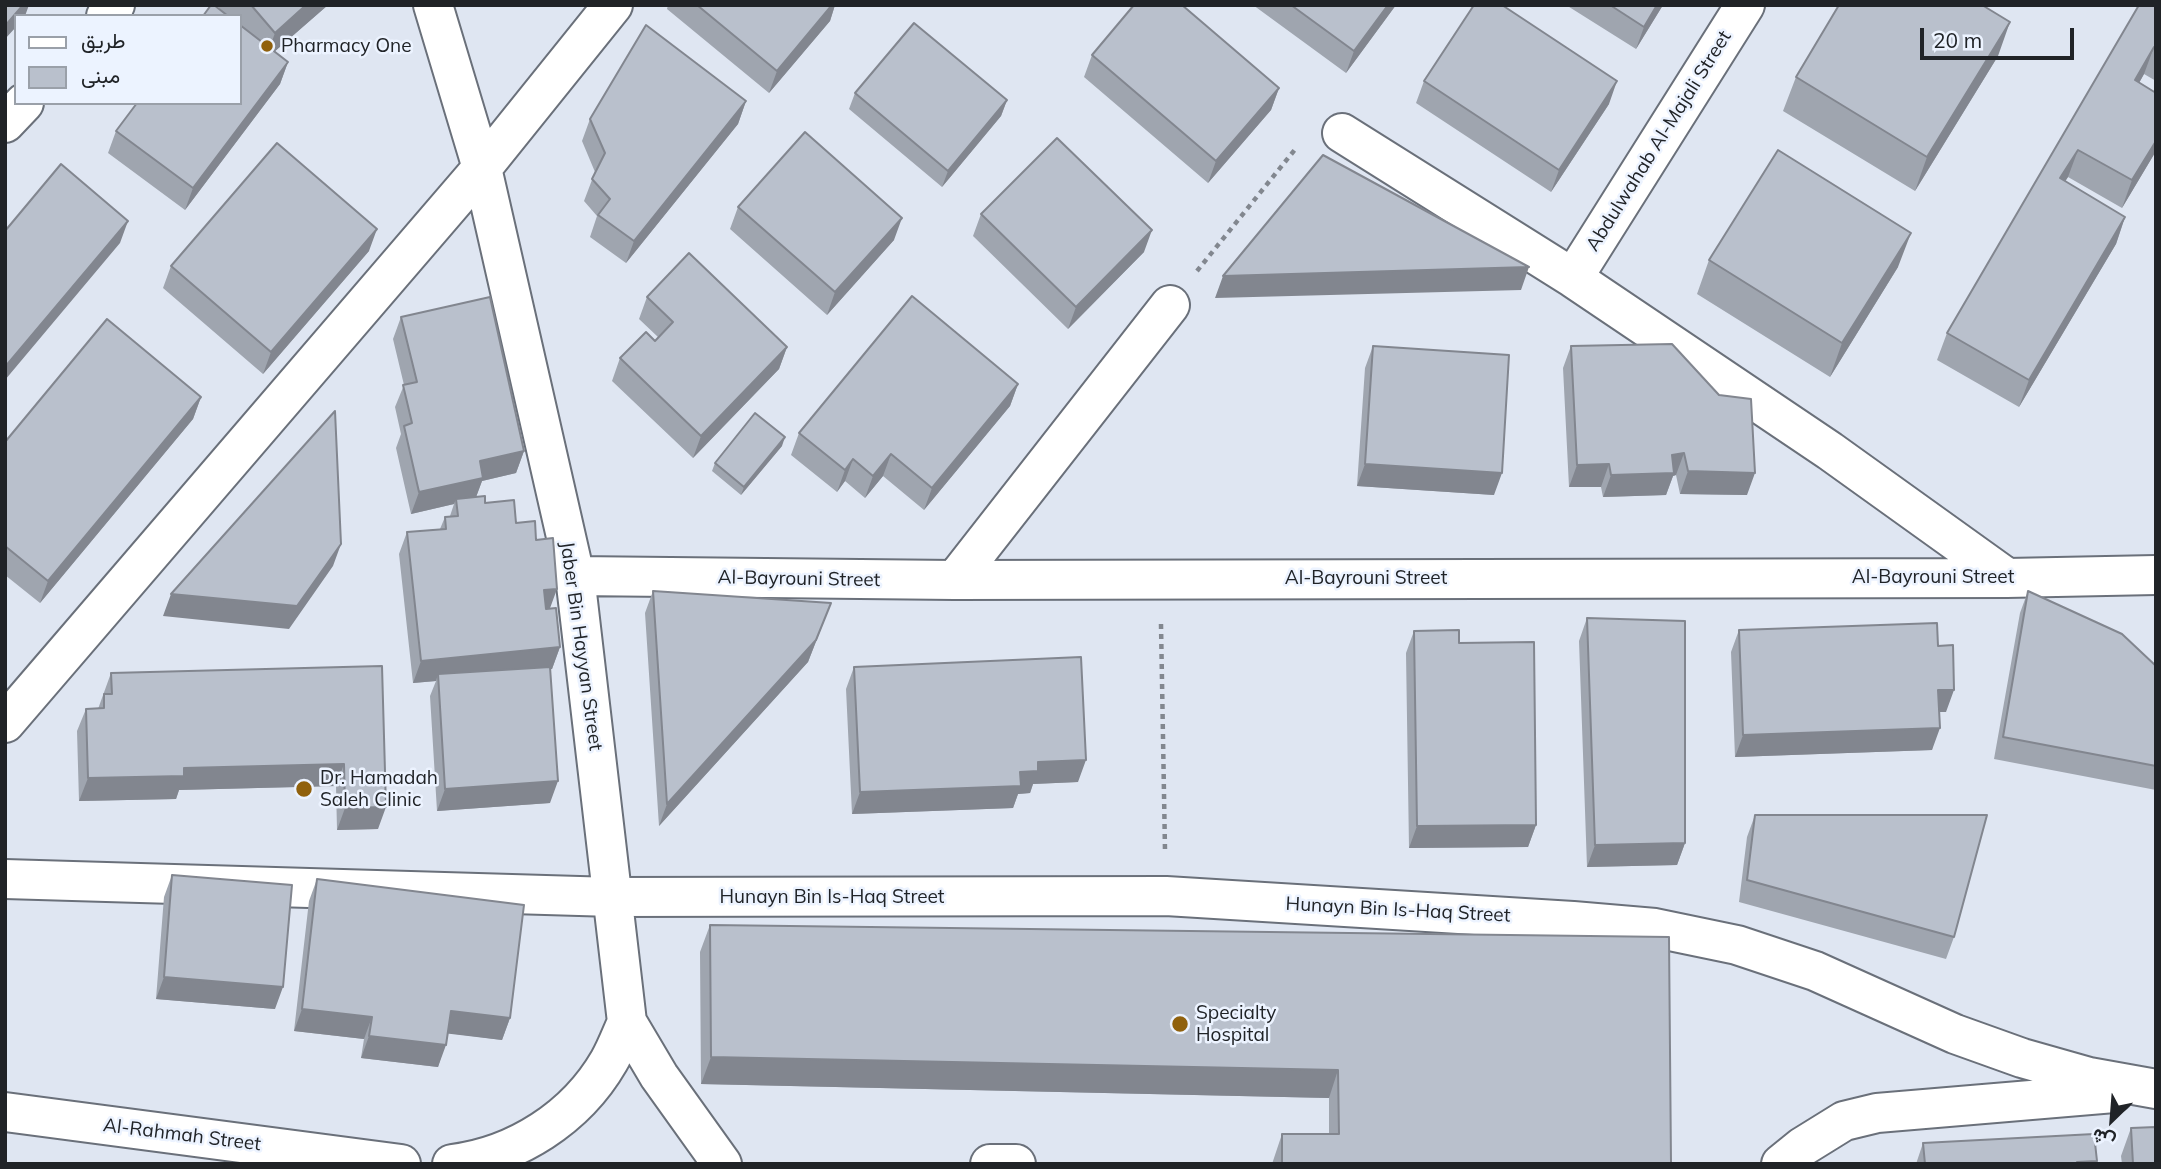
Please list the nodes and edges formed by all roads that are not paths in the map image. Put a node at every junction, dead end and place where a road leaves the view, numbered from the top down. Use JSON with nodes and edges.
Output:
{"nodes":[{"id":1,"x":433,"y":5,"type":"edge"},
{"id":2,"x":613,"y":5,"type":"edge"},
{"id":3,"x":1745,"y":5,"type":"edge"},
{"id":4,"x":22,"y":105,"type":"edge"},
{"id":5,"x":5,"y":123,"type":"edge"},
{"id":6,"x":1342,"y":133,"type":"road end"},
{"id":7,"x":482,"y":168,"type":"junction"},
{"id":8,"x":1573,"y":278,"type":"junction"},
{"id":9,"x":1170,"y":305,"type":"road end"},
{"id":10,"x":2156,"y":575,"type":"edge"},
{"id":11,"x":575,"y":576,"type":"junction"},
{"id":12,"x":2007,"y":578,"type":"junction"},
{"id":13,"x":955,"y":580,"type":"junction"},
{"id":14,"x":5,"y":723,"type":"edge"},
{"id":15,"x":5,"y":879,"type":"edge"},
{"id":16,"x":613,"y":897,"type":"junction"},
{"id":17,"x":628,"y":1022,"type":"junction"},
{"id":18,"x":2156,"y":1089,"type":"edge"},
{"id":19,"x":5,"y":1112,"type":"edge"},
{"id":20,"x":401,"y":1164,"type":"edge"},
{"id":21,"x":452,"y":1164,"type":"edge"},
{"id":22,"x":722,"y":1164,"type":"edge"},
{"id":23,"x":990,"y":1164,"type":"edge"},
{"id":24,"x":1016,"y":1164,"type":"edge"},
{"id":25,"x":1781,"y":1164,"type":"edge"}],
"edges":[{"from":1,"to":7,"type":"street","name":"Jaber Bin Hayyan Street"},
{"from":2,"to":7,"type":"street"},
{"from":3,"to":8,"type":"street","name":"Abdulwahab Al-Majali Street"},
{"from":4,"to":5,"type":"street"},
{"from":6,"to":8,"type":"street"},
{"from":7,"to":11,"type":"street","name":"Jaber Bin Hayyan Street"},
{"from":7,"to":14,"type":"street"},
{"from":8,"to":12,"type":"street"},
{"from":9,"to":13,"type":"street"},
{"from":10,"to":12,"type":"street","name":"Al-Bayrouni Street"},
{"from":11,"to":13,"type":"street","name":"Al-Bayrouni Street"},
{"from":11,"to":16,"type":"street","name":"Jaber Bin Hayyan Street"},
{"from":12,"to":13,"type":"street","name":"Al-Bayrouni Street"},
{"from":15,"to":16,"type":"street","name":"Hunayn Bin Is-Haq Street"},
{"from":16,"to":17,"type":"street","name":"Jaber Bin Hayyan Street"},
{"from":16,"to":18,"type":"street","name":"Hunayn Bin Is-Haq Street"},
{"from":17,"to":21,"type":"street"},
{"from":17,"to":22,"type":"street"},
{"from":18,"to":25,"type":"street","name":"Hunayn Bin Is-Haq Street"},
{"from":19,"to":20,"type":"street","name":"Al-Rahmah Street"},
{"from":23,"to":24,"type":"street"}]}
